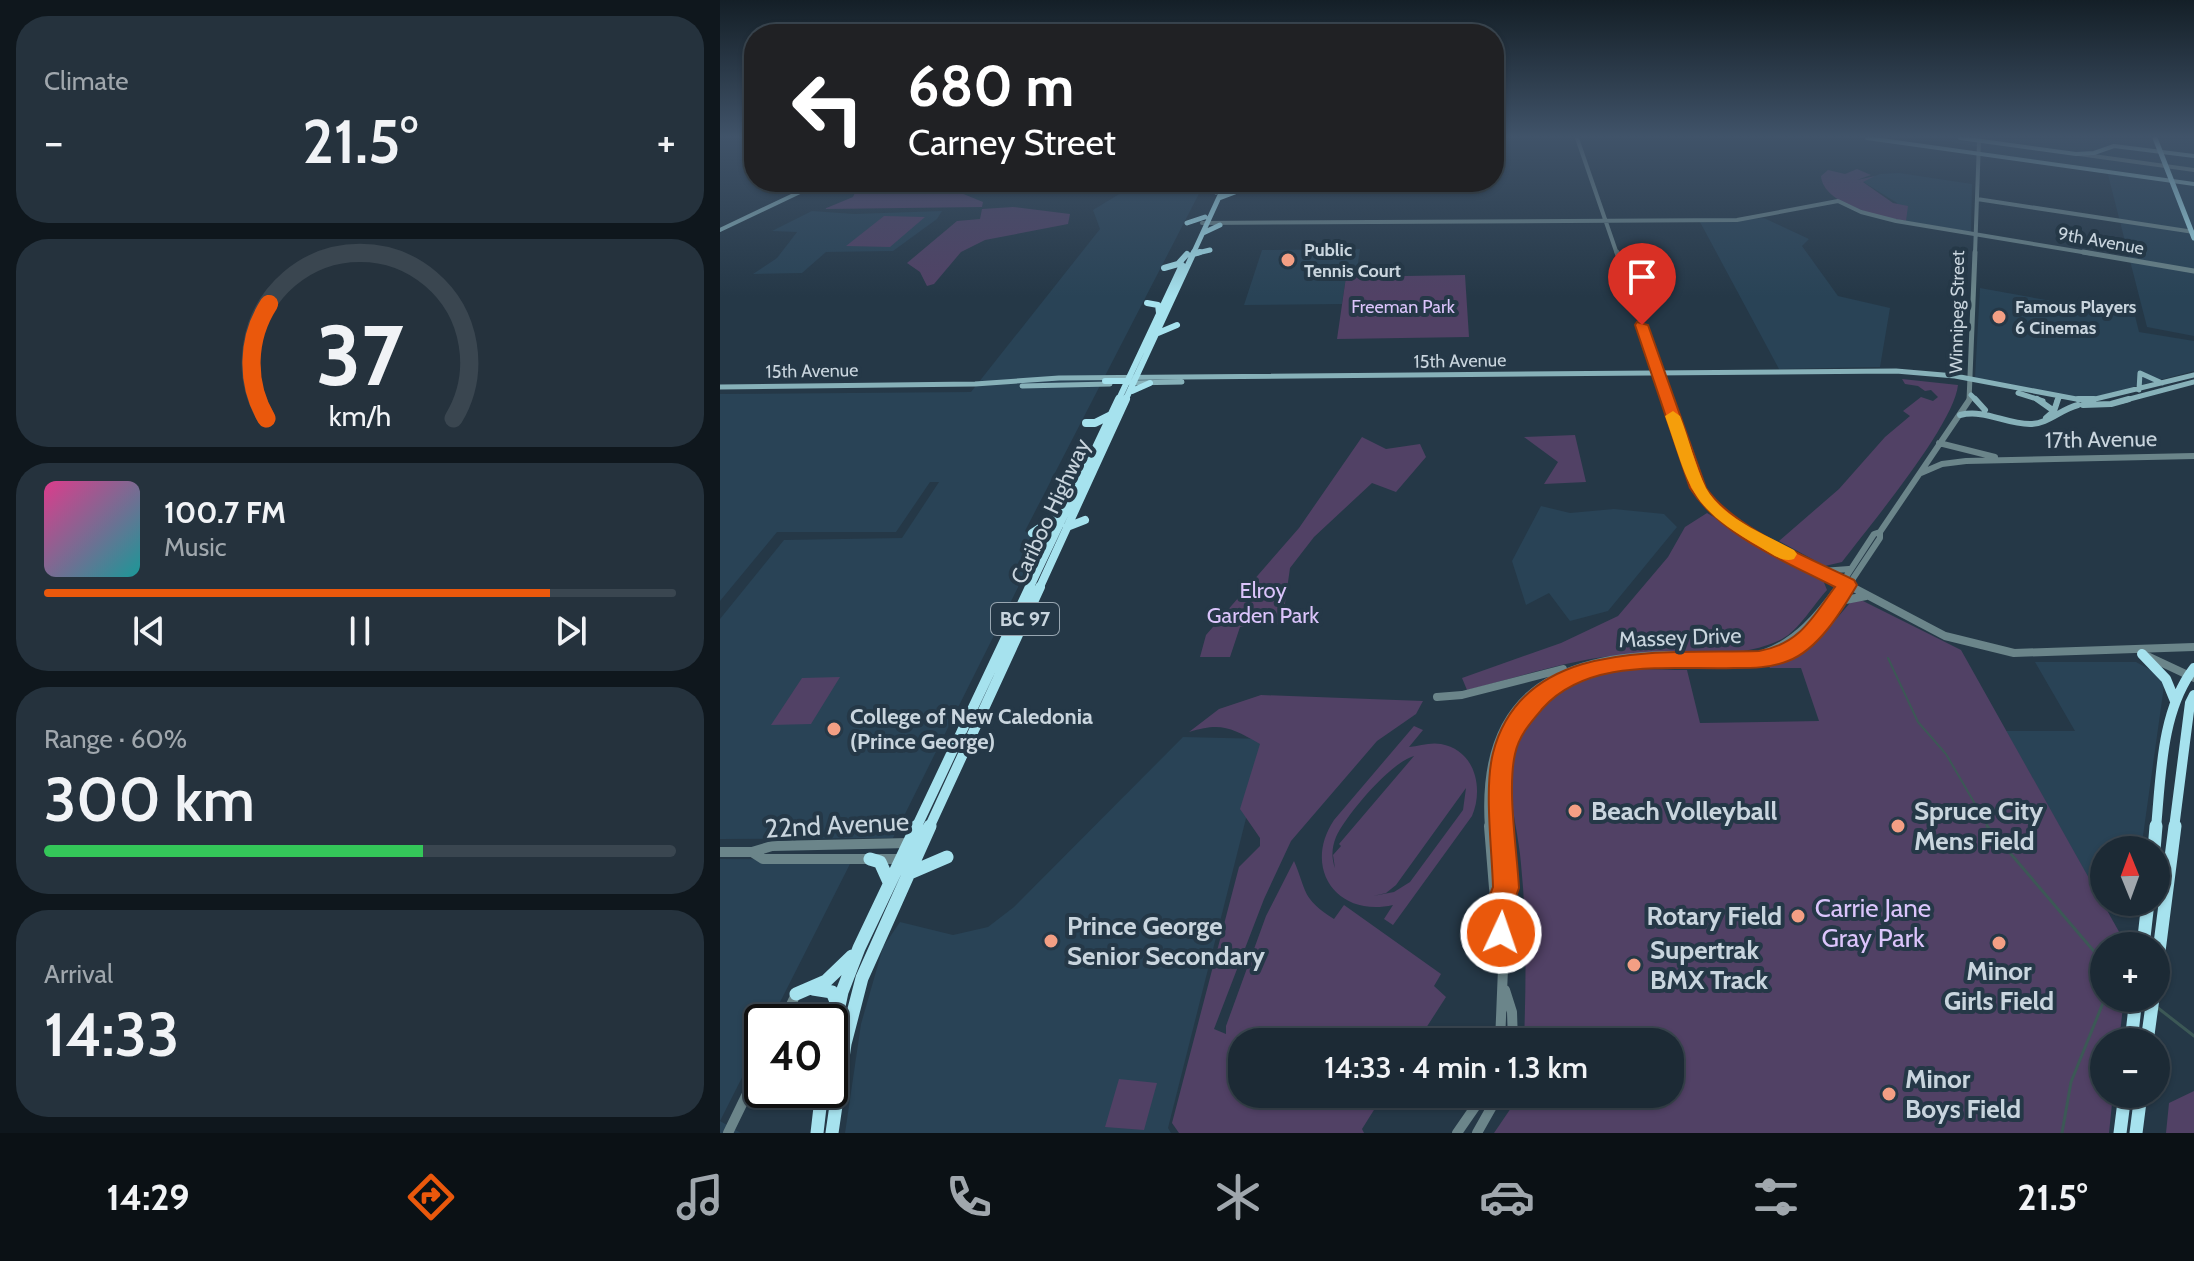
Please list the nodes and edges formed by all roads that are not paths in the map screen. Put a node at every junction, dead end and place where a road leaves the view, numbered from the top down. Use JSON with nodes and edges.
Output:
{"nodes":[{"id":1,"x":1595,"y":191,"type":"edge"},
{"id":2,"x":1977,"y":191,"type":"edge"},
{"id":3,"x":2176,"y":191,"type":"edge"},
{"id":4,"x":794,"y":192,"type":"edge"},
{"id":5,"x":799,"y":192,"type":"edge"},
{"id":6,"x":1212,"y":192,"type":"edge"},
{"id":7,"x":1219,"y":192,"type":"edge"},
{"id":8,"x":1235,"y":192,"type":"dead end"},
{"id":9,"x":1218,"y":195,"type":"junction"},
{"id":10,"x":1977,"y":199,"type":"junction"},
{"id":11,"x":1605,"y":221,"type":"junction"},
{"id":12,"x":1221,"y":224,"type":"junction"},
{"id":13,"x":1204,"y":225,"type":"junction"},
{"id":14,"x":720,"y":228,"type":"edge"},
{"id":15,"x":1975,"y":234,"type":"junction"},
{"id":16,"x":2193,"y":234,"type":"edge"},
{"id":17,"x":1190,"y":254,"type":"junction"},
{"id":18,"x":1164,"y":268,"type":"dead end"},
{"id":19,"x":2194,"y":271,"type":"edge"},
{"id":20,"x":1147,"y":303,"type":"dead end"},
{"id":21,"x":1159,"y":313,"type":"junction"},
{"id":22,"x":1177,"y":325,"type":"dead end"},
{"id":23,"x":1155,"y":335,"type":"junction"},
{"id":24,"x":1885,"y":364,"type":"dead end"},
{"id":25,"x":1138,"y":365,"type":"junction"},
{"id":26,"x":1871,"y":371,"type":"junction"},
{"id":27,"x":1659,"y":375,"type":"junction"},
{"id":28,"x":2194,"y":375,"type":"edge"},
{"id":29,"x":1955,"y":378,"type":"junction"},
{"id":30,"x":881,"y":379,"type":"dead end"},
{"id":31,"x":1109,"y":380,"type":"junction"},
{"id":32,"x":1130,"y":380,"type":"junction"},
{"id":33,"x":1151,"y":380,"type":"junction"},
{"id":34,"x":2194,"y":382,"type":"edge"},
{"id":35,"x":1982,"y":383,"type":"junction"},
{"id":36,"x":2165,"y":383,"type":"junction"},
{"id":37,"x":862,"y":385,"type":"junction"},
{"id":38,"x":720,"y":388,"type":"edge"},
{"id":39,"x":2139,"y":390,"type":"junction"},
{"id":40,"x":2016,"y":392,"type":"junction"},
{"id":41,"x":1971,"y":395,"type":"junction"},
{"id":42,"x":1123,"y":397,"type":"junction"},
{"id":43,"x":2058,"y":399,"type":"junction"},
{"id":44,"x":1967,"y":405,"type":"junction"},
{"id":45,"x":2078,"y":405,"type":"junction"},
{"id":46,"x":1987,"y":411,"type":"junction"},
{"id":47,"x":2054,"y":411,"type":"junction"},
{"id":48,"x":1111,"y":415,"type":"junction"},
{"id":49,"x":1960,"y":415,"type":"junction"},
{"id":50,"x":1103,"y":430,"type":"junction"},
{"id":51,"x":1938,"y":444,"type":"junction"},
{"id":52,"x":2194,"y":456,"type":"edge"},
{"id":53,"x":2009,"y":459,"type":"junction"},
{"id":54,"x":1966,"y":461,"type":"junction"},
{"id":55,"x":1919,"y":473,"type":"junction"},
{"id":56,"x":1070,"y":511,"type":"junction"},
{"id":57,"x":1880,"y":532,"type":"junction"},
{"id":58,"x":1032,"y":533,"type":"junction"},
{"id":59,"x":1057,"y":537,"type":"junction"},
{"id":60,"x":1044,"y":555,"type":"junction"},
{"id":61,"x":1849,"y":569,"type":"junction"},
{"id":62,"x":1819,"y":571,"type":"junction"},
{"id":63,"x":1844,"y":584,"type":"junction"},
{"id":64,"x":1868,"y":596,"type":"junction"},
{"id":65,"x":1833,"y":597,"type":"junction"},
{"id":66,"x":2194,"y":647,"type":"edge"},
{"id":67,"x":2129,"y":650,"type":"junction"},
{"id":68,"x":2142,"y":654,"type":"junction"},
{"id":69,"x":1709,"y":658,"type":"junction"},
{"id":70,"x":1596,"y":660,"type":"junction"},
{"id":71,"x":2192,"y":673,"type":"edge"},
{"id":72,"x":2194,"y":695,"type":"edge"},
{"id":73,"x":1437,"y":697,"type":"dead end"},
{"id":74,"x":2175,"y":701,"type":"junction"},
{"id":75,"x":2156,"y":836,"type":"edge"},
{"id":76,"x":924,"y":842,"type":"junction"},
{"id":77,"x":907,"y":843,"type":"junction"},
{"id":78,"x":720,"y":852,"type":"edge"},
{"id":79,"x":752,"y":852,"type":"junction"},
{"id":80,"x":947,"y":857,"type":"dead end"},
{"id":81,"x":917,"y":858,"type":"junction"},
{"id":82,"x":870,"y":859,"type":"junction"},
{"id":83,"x":899,"y":859,"type":"junction"},
{"id":84,"x":909,"y":874,"type":"junction"},
{"id":85,"x":889,"y":882,"type":"junction"},
{"id":86,"x":1499,"y":904,"type":"junction"},
{"id":87,"x":2161,"y":932,"type":"edge"},
{"id":88,"x":859,"y":948,"type":"junction"},
{"id":89,"x":1504,"y":988,"type":"junction"},
{"id":90,"x":813,"y":989,"type":"junction"},
{"id":91,"x":796,"y":994,"type":"joint"},
{"id":92,"x":791,"y":1004,"type":"edge"},
{"id":93,"x":837,"y":1004,"type":"edge"},
{"id":94,"x":839,"y":1004,"type":"edge"},
{"id":95,"x":1501,"y":1028,"type":"edge"},
{"id":96,"x":1513,"y":1028,"type":"edge"},
{"id":97,"x":744,"y":1100,"type":"edge"},
{"id":98,"x":820,"y":1108,"type":"edge"},
{"id":99,"x":1474,"y":1108,"type":"edge"},
{"id":100,"x":1491,"y":1108,"type":"edge"},
{"id":101,"x":2123,"y":1108,"type":"edge"},
{"id":102,"x":2139,"y":1108,"type":"edge"},
{"id":103,"x":728,"y":1133,"type":"edge"},
{"id":104,"x":817,"y":1133,"type":"edge"},
{"id":105,"x":832,"y":1133,"type":"edge"},
{"id":106,"x":1457,"y":1133,"type":"edge"},
{"id":107,"x":1477,"y":1133,"type":"edge"},
{"id":108,"x":2120,"y":1133,"type":"edge"},
{"id":109,"x":2136,"y":1133,"type":"edge"}],
"edges":[{"from":1,"to":11,"type":"street"},
{"from":2,"to":10,"type":"street","name":"Winnipeg Street"},
{"from":3,"to":16,"type":"highway"},
{"from":4,"to":14,"type":"main road"},
{"from":5,"to":14,"type":"main road"},
{"from":6,"to":9,"type":"highway"},
{"from":7,"to":9,"type":"highway","name":"Cariboo Highway","number":"BC 97"},
{"from":8,"to":9,"type":"highway"},
{"from":9,"to":13,"type":"highway","name":"Cariboo Highway","number":"BC 97"},
{"from":10,"to":15,"type":"street","name":"Winnipeg Street"},
{"from":10,"to":16,"type":"street"},
{"from":11,"to":12,"type":"street"},
{"from":11,"to":15,"type":"street","name":"9th Avenue"},
{"from":11,"to":27,"type":"street"},
{"from":12,"to":13,"type":"highway"},
{"from":12,"to":13,"type":"highway"},
{"from":13,"to":13,"type":"highway"},
{"from":13,"to":17,"type":"highway","name":"Cariboo Highway","number":"BC 97"},
{"from":13,"to":17,"type":"highway","name":"Cariboo Highway","number":"BC 97"},
{"from":15,"to":19,"type":"street","name":"9th Avenue"},
{"from":15,"to":41,"type":"street","name":"Winnipeg Street"},
{"from":17,"to":18,"type":"highway"},
{"from":17,"to":21,"type":"highway","name":"Cariboo Highway","number":"BC 97"},
{"from":17,"to":23,"type":"highway","name":"Cariboo Highway","number":"BC 97"},
{"from":20,"to":21,"type":"highway"},
{"from":21,"to":25,"type":"highway","name":"Cariboo Highway","number":"BC 97"},
{"from":22,"to":23,"type":"highway"},
{"from":23,"to":25,"type":"highway","name":"Cariboo Highway","number":"BC 97"},
{"from":24,"to":26,"type":"main road"},
{"from":25,"to":31,"type":"highway"},
{"from":25,"to":32,"type":"highway","name":"Cariboo Highway","number":"BC 97"},
{"from":25,"to":33,"type":"highway"},
{"from":26,"to":27,"type":"main road","name":"15th Avenue"},
{"from":26,"to":29,"type":"main road","name":"15th Avenue"},
{"from":27,"to":29,"type":"main road","name":"15th Avenue"},
{"from":27,"to":33,"type":"main road","name":"15th Avenue"},
{"from":27,"to":62,"type":"street"},
{"from":28,"to":36,"type":"main road","name":"15th Avenue"},
{"from":29,"to":35,"type":"main road","name":"15th Avenue"},
{"from":30,"to":37,"type":"main road"},
{"from":31,"to":32,"type":"highway"},
{"from":31,"to":37,"type":"main road","name":"15th Avenue"},
{"from":31,"to":38,"type":"main road","name":"15th Avenue"},
{"from":31,"to":42,"type":"highway"},
{"from":32,"to":33,"type":"main road","name":"15th Avenue"},
{"from":32,"to":42,"type":"highway","name":"Cariboo Highway","number":"BC 97"},
{"from":33,"to":42,"type":"highway"},
{"from":34,"to":45,"type":"main road","name":"15th Avenue"},
{"from":35,"to":40,"type":"main road","name":"15th Avenue"},
{"from":35,"to":43,"type":"main road","name":"15th Avenue"},
{"from":36,"to":39,"type":"main road","name":"15th Avenue"},
{"from":36,"to":39,"type":"main road"},
{"from":37,"to":38,"type":"main road","name":"15th Avenue"},
{"from":39,"to":43,"type":"main road","name":"15th Avenue"},
{"from":40,"to":43,"type":"main road","name":"15th Avenue"},
{"from":40,"to":47,"type":"main road"},
{"from":41,"to":44,"type":"street","name":"Winnipeg Street"},
{"from":41,"to":46,"type":"main road"},
{"from":42,"to":48,"type":"highway","name":"Cariboo Highway","number":"BC 97"},
{"from":42,"to":56,"type":"highway","name":"Cariboo Highway","number":"BC 97"},
{"from":43,"to":45,"type":"main road","name":"15th Avenue"},
{"from":43,"to":47,"type":"main road"},
{"from":44,"to":46,"type":"main road"},
{"from":44,"to":49,"type":"street","name":"Winnipeg Street"},
{"from":45,"to":49,"type":"main road"},
{"from":46,"to":47,"type":"main road"},
{"from":48,"to":50,"type":"highway","name":"Cariboo Highway","number":"BC 97"},
{"from":48,"to":50,"type":"highway"},
{"from":49,"to":51,"type":"street","name":"Winnipeg Street"},
{"from":50,"to":56,"type":"highway","name":"Cariboo Highway","number":"BC 97"},
{"from":51,"to":53,"type":"street","name":"17th Avenue"},
{"from":51,"to":54,"type":"street"},
{"from":51,"to":55,"type":"street","name":"Winnipeg Street"},
{"from":52,"to":53,"type":"street","name":"17th Avenue"},
{"from":53,"to":54,"type":"street","name":"17th Avenue"},
{"from":54,"to":55,"type":"street","name":"17th Avenue"},
{"from":55,"to":57,"type":"street","name":"Winnipeg Street"},
{"from":56,"to":58,"type":"highway"},
{"from":56,"to":59,"type":"highway","name":"Cariboo Highway","number":"BC 97"},
{"from":56,"to":59,"type":"highway","name":"Cariboo Highway","number":"BC 97"},
{"from":57,"to":61,"type":"street","name":"Winnipeg Street"},
{"from":57,"to":63,"type":"street","name":"Winnipeg Street"},
{"from":58,"to":59,"type":"highway"},
{"from":58,"to":60,"type":"highway"},
{"from":59,"to":60,"type":"highway","name":"Cariboo Highway","number":"BC 97"},
{"from":59,"to":76,"type":"highway","name":"Cariboo Highway","number":"BC 97"},
{"from":60,"to":77,"type":"highway","name":"Cariboo Highway","number":"BC 97"},
{"from":61,"to":62,"type":"street"},
{"from":61,"to":63,"type":"street","name":"Winnipeg Street"},
{"from":62,"to":63,"type":"street"},
{"from":62,"to":65,"type":"street"},
{"from":63,"to":64,"type":"street"},
{"from":63,"to":65,"type":"street","name":"Massey Drive"},
{"from":64,"to":65,"type":"street"},
{"from":64,"to":67,"type":"street"},
{"from":65,"to":69,"type":"street","name":"Massey Drive"},
{"from":66,"to":67,"type":"street"},
{"from":67,"to":68,"type":"street"},
{"from":68,"to":71,"type":"street"},
{"from":68,"to":74,"type":"highway"},
{"from":69,"to":70,"type":"street","name":"Massey Drive"},
{"from":69,"to":86,"type":"street","name":"Massey Drive"},
{"from":70,"to":73,"type":"street"},
{"from":70,"to":86,"type":"street","name":"Massey Drive"},
{"from":71,"to":74,"type":"highway"},
{"from":72,"to":87,"type":"highway"},
{"from":74,"to":75,"type":"highway"},
{"from":76,"to":77,"type":"street","name":"22nd Avenue"},
{"from":76,"to":81,"type":"highway","name":"Cariboo Highway","number":"BC 97"},
{"from":77,"to":79,"type":"street","name":"22nd Avenue"},
{"from":77,"to":83,"type":"highway","name":"Cariboo Highway","number":"BC 97"},
{"from":78,"to":79,"type":"street","name":"22nd Avenue"},
{"from":79,"to":82,"type":"street","name":"22nd Avenue"},
{"from":80,"to":84,"type":"highway"},
{"from":81,"to":83,"type":"street","name":"22nd Avenue"},
{"from":81,"to":84,"type":"highway","name":"Cariboo Highway","number":"BC 97"},
{"from":82,"to":83,"type":"street","name":"22nd Avenue"},
{"from":82,"to":85,"type":"highway"},
{"from":83,"to":85,"type":"highway","name":"Cariboo Highway","number":"BC 97"},
{"from":84,"to":105,"type":"highway","name":"Cariboo Highway","number":"BC 97"},
{"from":85,"to":88,"type":"highway","name":"Cariboo Highway","number":"BC 97"},
{"from":86,"to":89,"type":"street","name":"Massey Drive"},
{"from":88,"to":90,"type":"highway"},
{"from":88,"to":94,"type":"highway","name":"Cariboo Highway","number":"BC 97"},
{"from":89,"to":95,"type":"street","name":"Massey Drive"},
{"from":89,"to":96,"type":"street","name":"Massey Drive"},
{"from":90,"to":91,"type":"highway"},
{"from":90,"to":93,"type":"highway"},
{"from":91,"to":92,"type":"street"},
{"from":97,"to":103,"type":"street"},
{"from":98,"to":104,"type":"highway"},
{"from":99,"to":106,"type":"street"},
{"from":100,"to":107,"type":"street"},
{"from":101,"to":108,"type":"highway"},
{"from":102,"to":109,"type":"highway"}]}
